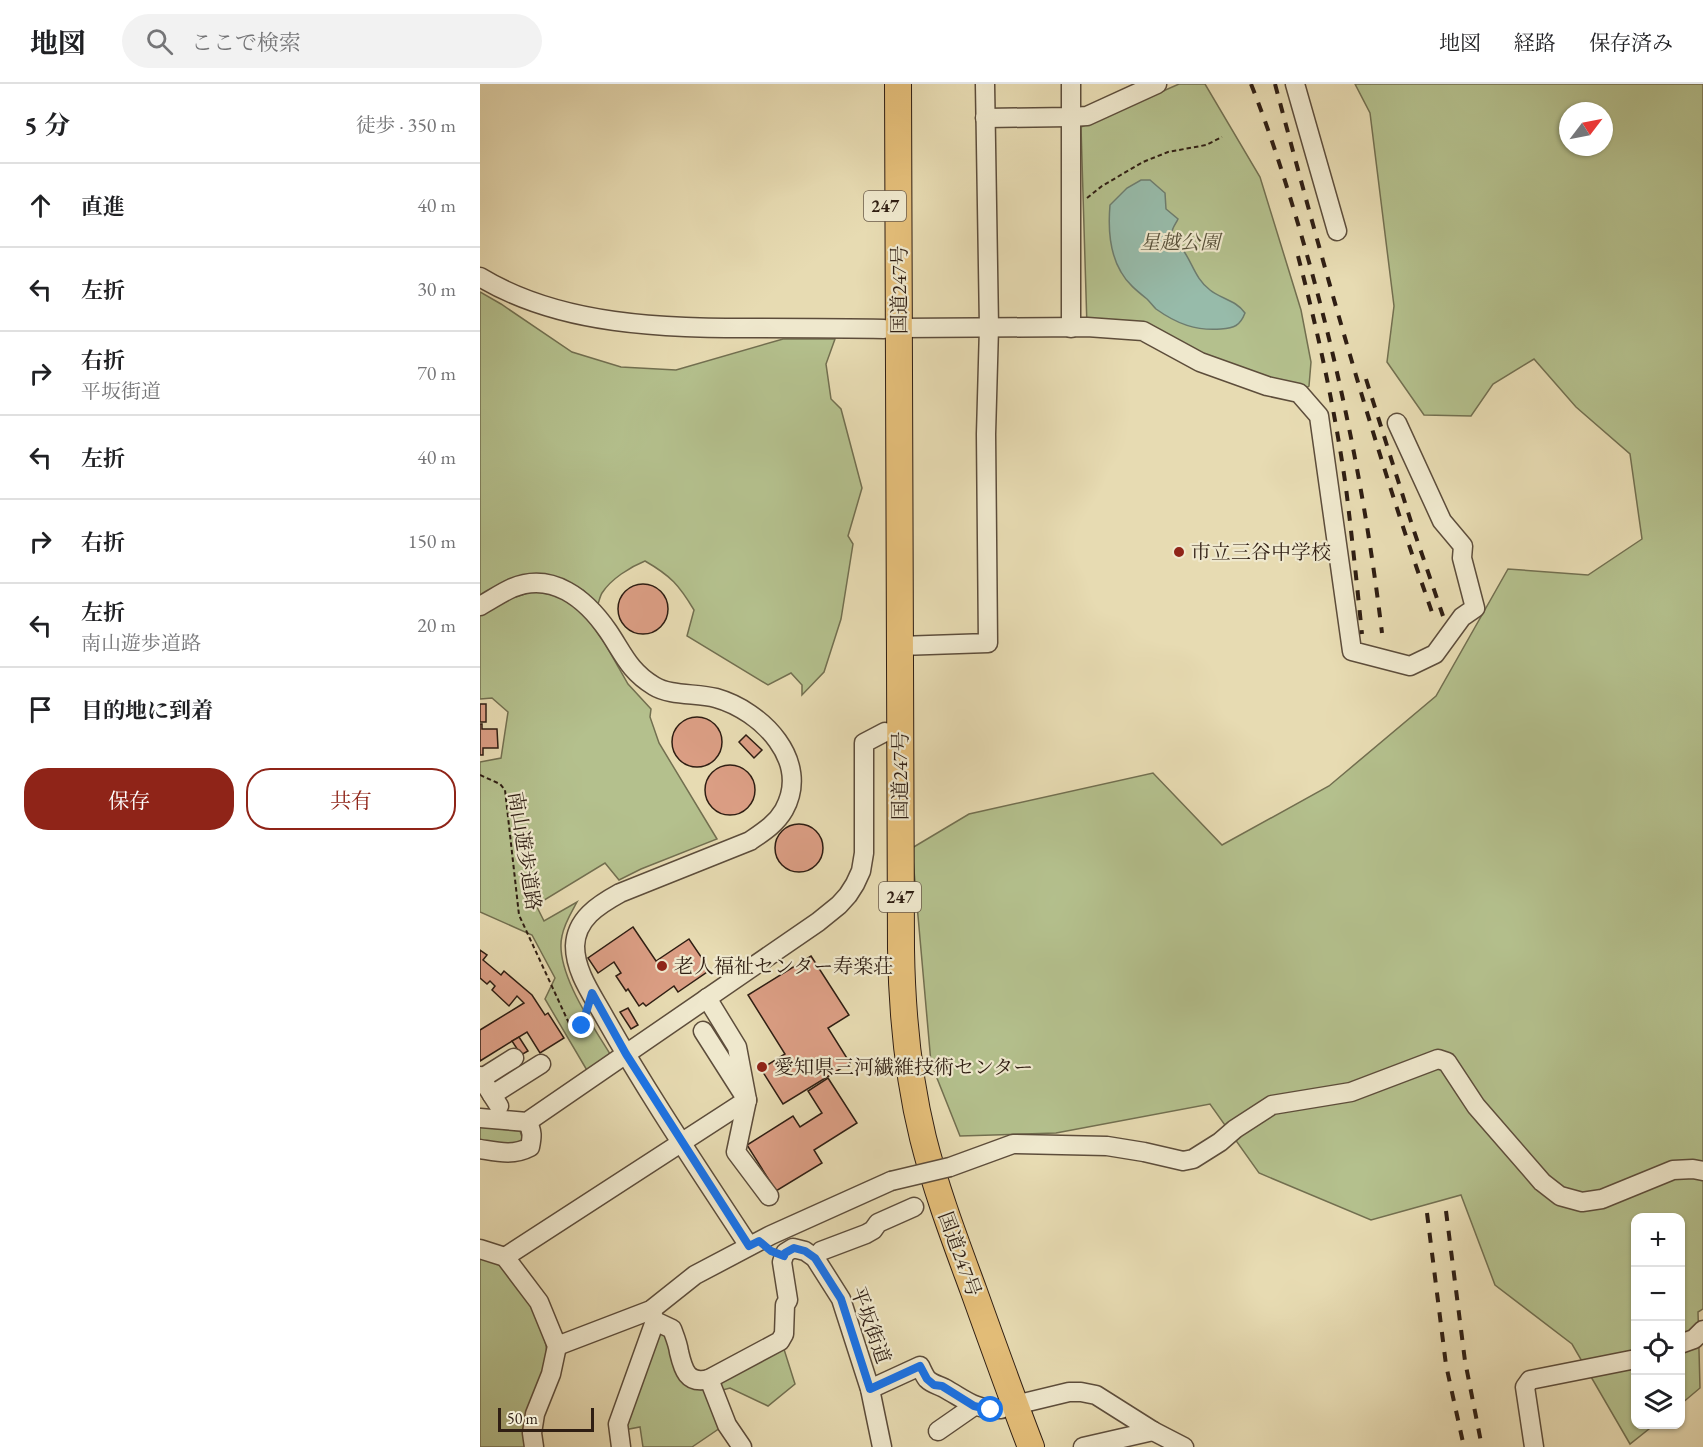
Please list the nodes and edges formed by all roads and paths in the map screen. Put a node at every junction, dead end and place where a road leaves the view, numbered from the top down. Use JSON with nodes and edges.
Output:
{"nodes":[{"id":1,"x":885,"y":84,"type":"edge"},
{"id":2,"x":898,"y":84,"type":"edge"},
{"id":3,"x":985,"y":84,"type":"edge"},
{"id":4,"x":1071,"y":84,"type":"edge"},
{"id":5,"x":1157,"y":84,"type":"edge"},
{"id":6,"x":1295,"y":84,"type":"edge"},
{"id":7,"x":1071,"y":117,"type":"junction"},
{"id":8,"x":985,"y":118,"type":"junction"},
{"id":9,"x":1222,"y":137,"type":"dead end"},
{"id":10,"x":1071,"y":212,"type":"junction"},
{"id":11,"x":1337,"y":231,"type":"dead end"},
{"id":12,"x":480,"y":277,"type":"edge"},
{"id":13,"x":989,"y":327,"type":"junction"},
{"id":14,"x":892,"y":328,"type":"junction"},
{"id":15,"x":1071,"y":328,"type":"junction"},
{"id":16,"x":1397,"y":423,"type":"dead end"},
{"id":17,"x":480,"y":606,"type":"edge"},
{"id":18,"x":900,"y":646,"type":"junction"},
{"id":19,"x":885,"y":732,"type":"junction"},
{"id":20,"x":480,"y":775,"type":"edge"},
{"id":21,"x":592,"y":993,"type":"junction"},
{"id":22,"x":707,"y":998,"type":"junction"},
{"id":23,"x":703,"y":1031,"type":"dead end"},
{"id":24,"x":626,"y":1054,"type":"junction"},
{"id":25,"x":514,"y":1058,"type":"dead end"},
{"id":26,"x":541,"y":1064,"type":"dead end"},
{"id":27,"x":481,"y":1077,"type":"edge"},
{"id":28,"x":492,"y":1095,"type":"junction"},
{"id":29,"x":747,"y":1100,"type":"junction"},
{"id":30,"x":480,"y":1118,"type":"edge"},
{"id":31,"x":507,"y":1120,"type":"junction"},
{"id":32,"x":527,"y":1122,"type":"junction"},
{"id":33,"x":681,"y":1142,"type":"junction"},
{"id":34,"x":480,"y":1149,"type":"edge"},
{"id":35,"x":1703,"y":1171,"type":"edge"},
{"id":36,"x":769,"y":1196,"type":"dead end"},
{"id":37,"x":914,"y":1207,"type":"dead end"},
{"id":38,"x":754,"y":1244,"type":"junction"},
{"id":39,"x":480,"y":1249,"type":"edge"},
{"id":40,"x":784,"y":1256,"type":"junction"},
{"id":41,"x":505,"y":1257,"type":"junction"},
{"id":42,"x":815,"y":1258,"type":"junction"},
{"id":43,"x":653,"y":1316,"type":"junction"},
{"id":44,"x":1703,"y":1330,"type":"edge"},
{"id":45,"x":1685,"y":1343,"type":"edge"},
{"id":46,"x":557,"y":1346,"type":"junction"},
{"id":47,"x":1631,"y":1360,"type":"edge"},
{"id":48,"x":709,"y":1379,"type":"junction"},
{"id":49,"x":870,"y":1389,"type":"junction"},
{"id":50,"x":974,"y":1406,"type":"junction"},
{"id":51,"x":1008,"y":1407,"type":"junction"},
{"id":52,"x":938,"y":1431,"type":"dead end"},
{"id":53,"x":1153,"y":1431,"type":"junction"},
{"id":54,"x":534,"y":1447,"type":"edge"},
{"id":55,"x":621,"y":1447,"type":"edge"},
{"id":56,"x":742,"y":1447,"type":"edge"},
{"id":57,"x":882,"y":1447,"type":"edge"},
{"id":58,"x":1015,"y":1447,"type":"edge"},
{"id":59,"x":1031,"y":1447,"type":"edge"},
{"id":60,"x":1083,"y":1447,"type":"edge"},
{"id":61,"x":1184,"y":1447,"type":"edge"},
{"id":62,"x":1534,"y":1447,"type":"edge"}],
"edges":[{"from":1,"to":14,"type":"highway","name":"国道247号","number":"247"},
{"from":2,"to":14,"type":"highway","name":"国道247号","number":"247"},
{"from":3,"to":8,"type":"street"},
{"from":4,"to":7,"type":"street"},
{"from":5,"to":7,"type":"street"},
{"from":6,"to":11,"type":"street"},
{"from":7,"to":8,"type":"street"},
{"from":7,"to":10,"type":"street"},
{"from":8,"to":13,"type":"street"},
{"from":9,"to":10,"type":"path"},
{"from":10,"to":15,"type":"street"},
{"from":12,"to":14,"type":"street"},
{"from":13,"to":14,"type":"street"},
{"from":13,"to":15,"type":"street"},
{"from":13,"to":18,"type":"street"},
{"from":14,"to":18,"type":"highway","name":"国道247号","number":"247"},
{"from":14,"to":19,"type":"highway","name":"国道247号","number":"247"},
{"from":15,"to":16,"type":"street"},
{"from":17,"to":21,"type":"street"},
{"from":18,"to":51,"type":"highway","name":"国道247号","number":"247"},
{"from":19,"to":22,"type":"street"},
{"from":19,"to":51,"type":"highway","name":"国道247号","number":"247"},
{"from":20,"to":21,"type":"path","name":"南山遊歩道路"},
{"from":21,"to":24,"type":"street"},
{"from":22,"to":24,"type":"street"},
{"from":22,"to":29,"type":"street"},
{"from":23,"to":29,"type":"street"},
{"from":24,"to":32,"type":"street"},
{"from":24,"to":33,"type":"street"},
{"from":25,"to":27,"type":"street"},
{"from":26,"to":28,"type":"street"},
{"from":27,"to":28,"type":"street"},
{"from":28,"to":31,"type":"street"},
{"from":29,"to":33,"type":"street"},
{"from":29,"to":36,"type":"street"},
{"from":30,"to":31,"type":"street"},
{"from":31,"to":32,"type":"street"},
{"from":32,"to":34,"type":"street"},
{"from":33,"to":38,"type":"street"},
{"from":33,"to":41,"type":"street"},
{"from":35,"to":38,"type":"street","bridge":true},
{"from":37,"to":42,"type":"street"},
{"from":38,"to":40,"type":"street"},
{"from":38,"to":43,"type":"street"},
{"from":39,"to":41,"type":"street"},
{"from":40,"to":42,"type":"street"},
{"from":40,"to":48,"type":"street"},
{"from":41,"to":46,"type":"street"},
{"from":42,"to":49,"type":"street","name":"平坂街道"},
{"from":43,"to":46,"type":"street"},
{"from":43,"to":48,"type":"street"},
{"from":43,"to":55,"type":"street"},
{"from":44,"to":45,"type":"street"},
{"from":46,"to":54,"type":"street"},
{"from":47,"to":62,"type":"street"},
{"from":48,"to":56,"type":"street"},
{"from":49,"to":50,"type":"street"},
{"from":49,"to":57,"type":"street","name":"平坂街道"},
{"from":50,"to":51,"type":"street"},
{"from":50,"to":52,"type":"street"},
{"from":51,"to":53,"type":"street"},
{"from":51,"to":58,"type":"highway","name":"国道247号","number":"247"},
{"from":51,"to":59,"type":"highway","name":"国道247号","number":"247"},
{"from":53,"to":60,"type":"street"},
{"from":53,"to":61,"type":"street"}]}
